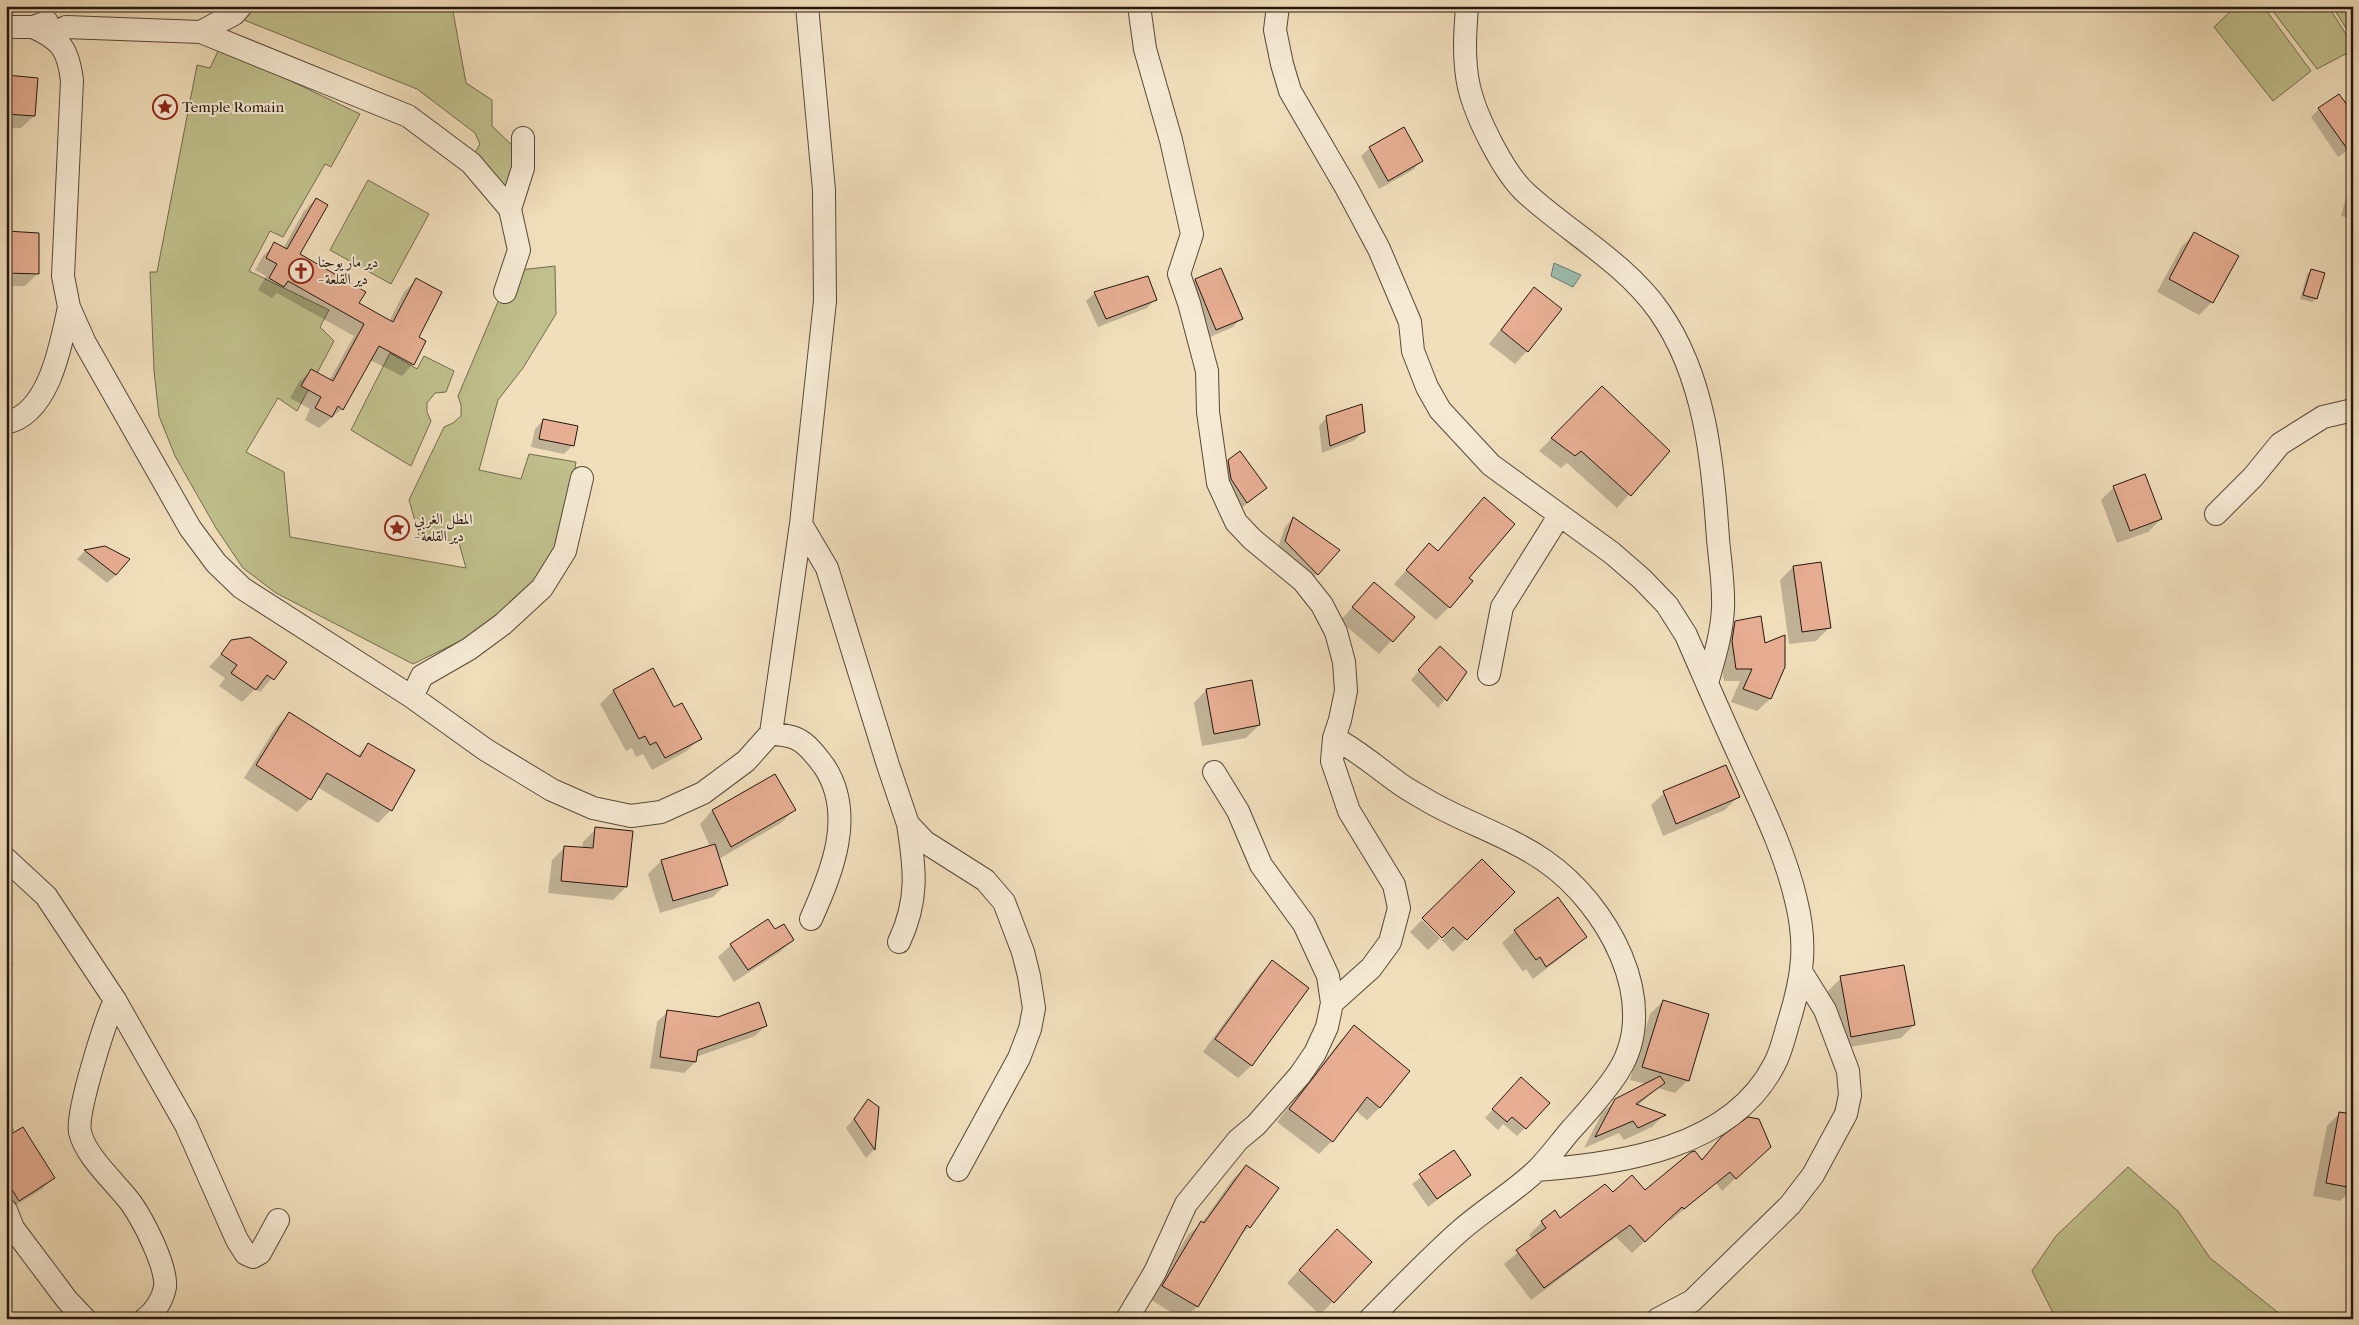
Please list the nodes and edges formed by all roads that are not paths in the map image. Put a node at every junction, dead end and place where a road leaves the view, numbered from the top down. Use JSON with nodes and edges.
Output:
{"nodes":[{"id":1,"x":241,"y":6,"type":"edge"},
{"id":2,"x":807,"y":6,"type":"edge"},
{"id":3,"x":1139,"y":6,"type":"edge"},
{"id":4,"x":1278,"y":6,"type":"edge"},
{"id":5,"x":1467,"y":6,"type":"edge"},
{"id":6,"x":6,"y":27,"type":"edge"},
{"id":7,"x":201,"y":32,"type":"junction"},
{"id":8,"x":63,"y":35,"type":"junction"},
{"id":9,"x":522,"y":138,"type":"dead end"},
{"id":10,"x":510,"y":209,"type":"junction"},
{"id":11,"x":505,"y":292,"type":"dead end"},
{"id":12,"x":69,"y":307,"type":"junction"},
{"id":13,"x":2353,"y":410,"type":"edge"},
{"id":14,"x":6,"y":423,"type":"edge"},
{"id":15,"x":582,"y":478,"type":"dead end"},
{"id":16,"x":2216,"y":514,"type":"dead end"},
{"id":17,"x":1559,"y":516,"type":"junction"},
{"id":18,"x":801,"y":524,"type":"junction"},
{"id":19,"x":1489,"y":674,"type":"dead end"},
{"id":20,"x":1707,"y":683,"type":"junction"},
{"id":21,"x":412,"y":697,"type":"junction"},
{"id":22,"x":771,"y":733,"type":"junction"},
{"id":23,"x":1334,"y":738,"type":"junction"},
{"id":24,"x":1214,"y":772,"type":"dead end"},
{"id":25,"x":908,"y":824,"type":"junction"},
{"id":26,"x":6,"y":859,"type":"edge"},
{"id":27,"x":811,"y":919,"type":"dead end"},
{"id":28,"x":899,"y":942,"type":"dead end"},
{"id":29,"x":1802,"y":973,"type":"junction"},
{"id":30,"x":115,"y":1000,"type":"junction"},
{"id":31,"x":1332,"y":1003,"type":"junction"},
{"id":32,"x":958,"y":1170,"type":"dead end"},
{"id":33,"x":1536,"y":1170,"type":"junction"},
{"id":34,"x":6,"y":1210,"type":"edge"},
{"id":35,"x":278,"y":1220,"type":"dead end"},
{"id":36,"x":85,"y":1319,"type":"edge"},
{"id":37,"x":145,"y":1319,"type":"edge"},
{"id":38,"x":1127,"y":1319,"type":"edge"},
{"id":39,"x":1370,"y":1319,"type":"edge"},
{"id":40,"x":1658,"y":1319,"type":"edge"}],
"edges":[{"from":1,"to":7,"type":"street"},
{"from":2,"to":18,"type":"street"},
{"from":3,"to":23,"type":"street"},
{"from":4,"to":17,"type":"street"},
{"from":5,"to":20,"type":"street"},
{"from":6,"to":8,"type":"street"},
{"from":7,"to":8,"type":"street"},
{"from":7,"to":10,"type":"street"},
{"from":8,"to":12,"type":"street"},
{"from":9,"to":10,"type":"street"},
{"from":10,"to":11,"type":"street"},
{"from":12,"to":14,"type":"street"},
{"from":12,"to":21,"type":"street"},
{"from":13,"to":16,"type":"street"},
{"from":15,"to":21,"type":"street"},
{"from":17,"to":19,"type":"street"},
{"from":17,"to":20,"type":"street"},
{"from":18,"to":22,"type":"street"},
{"from":18,"to":25,"type":"street"},
{"from":20,"to":29,"type":"street"},
{"from":21,"to":22,"type":"street"},
{"from":22,"to":27,"type":"street"},
{"from":23,"to":31,"type":"street"},
{"from":23,"to":33,"type":"street"},
{"from":24,"to":31,"type":"street"},
{"from":25,"to":28,"type":"street"},
{"from":25,"to":32,"type":"street"},
{"from":26,"to":30,"type":"street"},
{"from":29,"to":33,"type":"street"},
{"from":29,"to":40,"type":"street"},
{"from":30,"to":35,"type":"street"},
{"from":30,"to":37,"type":"street"},
{"from":31,"to":38,"type":"street"},
{"from":33,"to":39,"type":"street"},
{"from":34,"to":36,"type":"street"}]}
